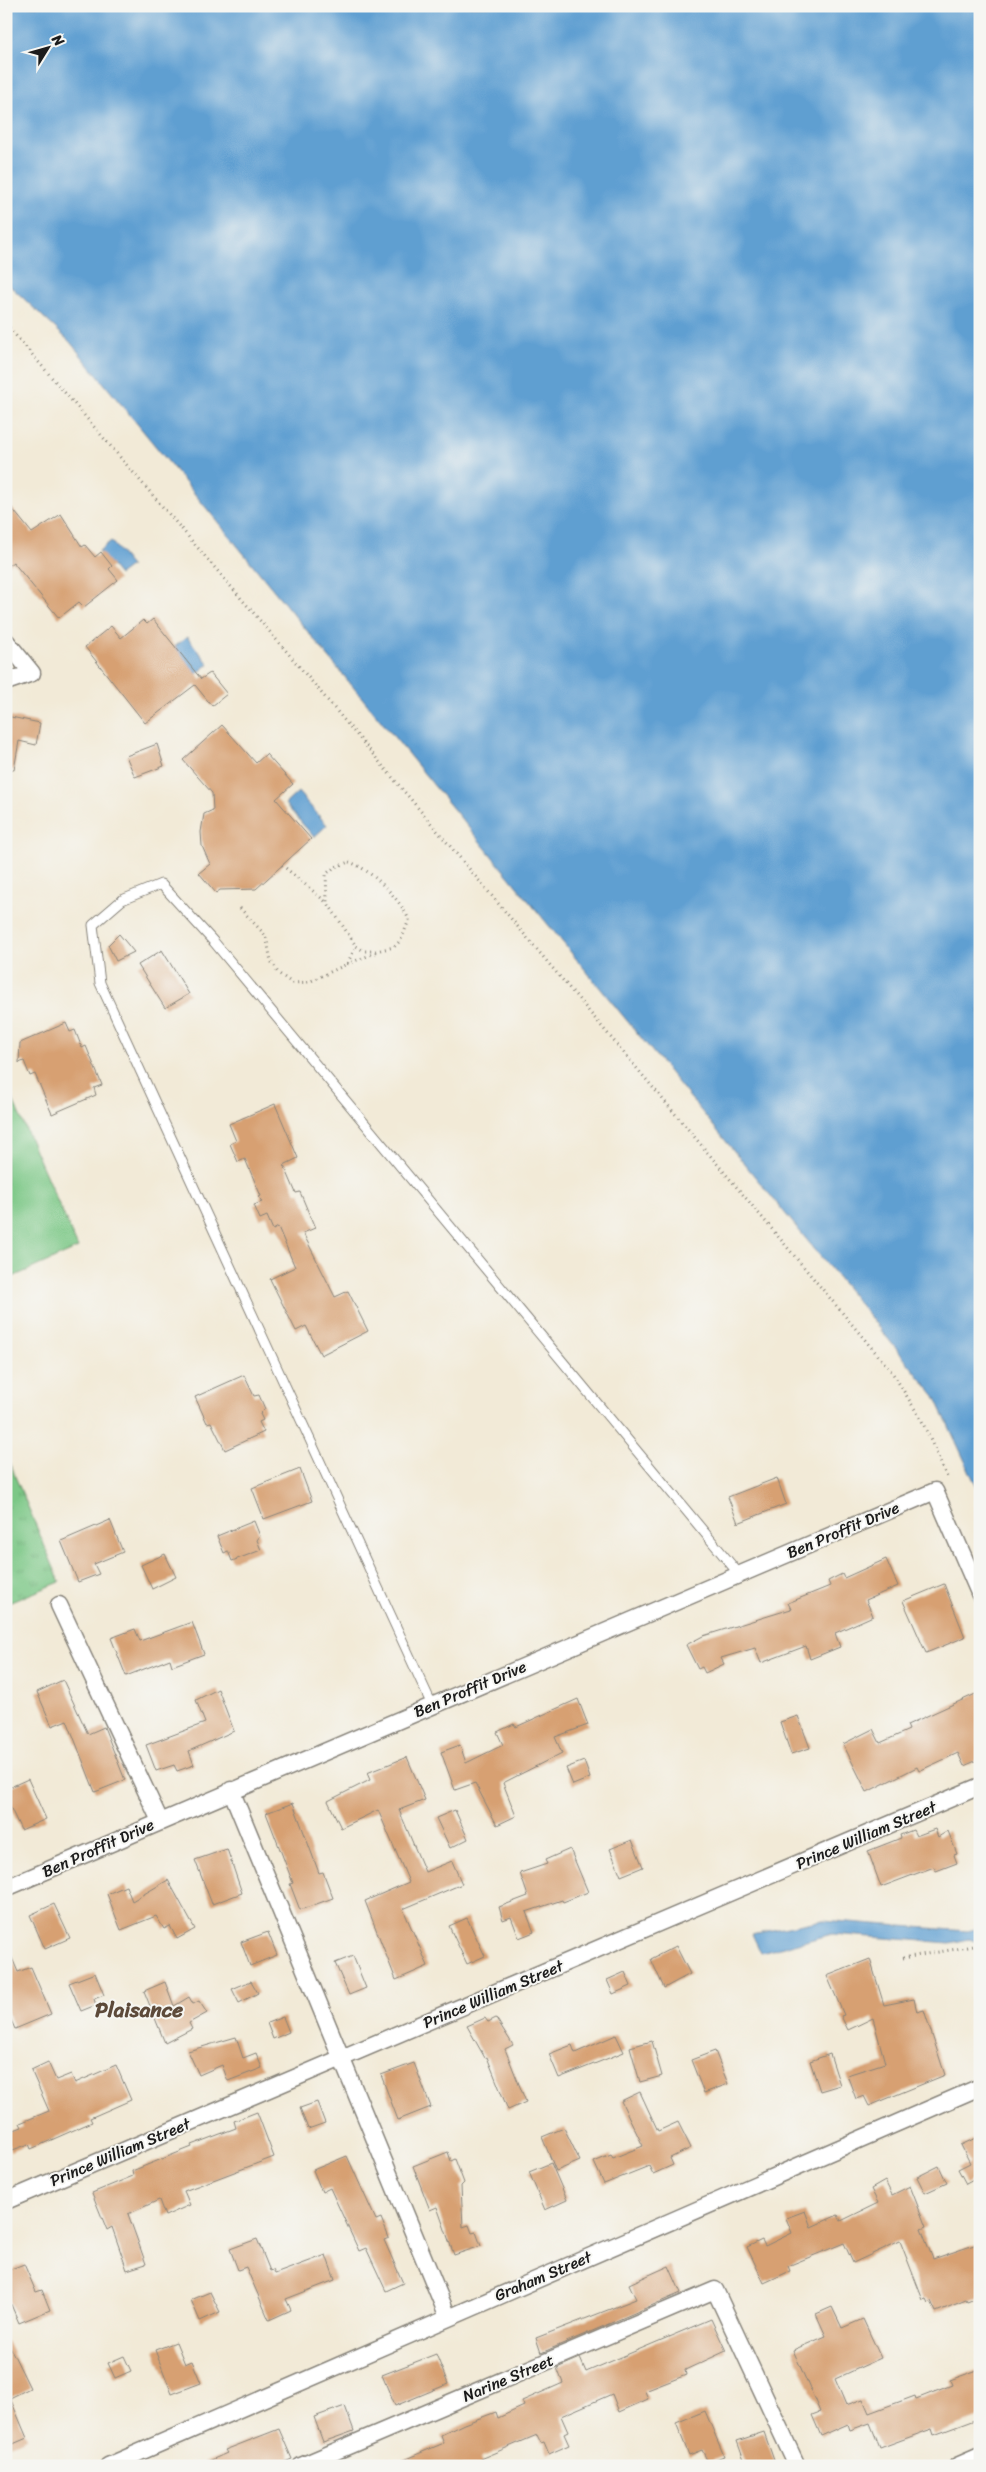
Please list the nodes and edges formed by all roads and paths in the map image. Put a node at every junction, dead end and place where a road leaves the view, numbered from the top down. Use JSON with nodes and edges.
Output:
{"nodes":[{"id":1,"x":6,"y":324,"type":"edge"},
{"id":2,"x":6,"y":642,"type":"edge"},
{"id":3,"x":6,"y":682,"type":"edge"},
{"id":4,"x":282,"y":865,"type":"dead end"},
{"id":5,"x":327,"y":902,"type":"junction"},
{"id":6,"x":240,"y":908,"type":"dead end"},
{"id":7,"x":356,"y":946,"type":"junction"},
{"id":8,"x":385,"y":949,"type":"junction"},
{"id":9,"x":348,"y":964,"type":"junction"},
{"id":10,"x":922,"y":1421,"type":"dead end"},
{"id":11,"x":739,"y":1574,"type":"junction"},
{"id":12,"x":980,"y":1595,"type":"edge"},
{"id":13,"x":59,"y":1605,"type":"dead end"},
{"id":14,"x":432,"y":1705,"type":"junction"},
{"id":15,"x":980,"y":1786,"type":"edge"},
{"id":16,"x":231,"y":1790,"type":"junction"},
{"id":17,"x":160,"y":1821,"type":"junction"},
{"id":18,"x":6,"y":1888,"type":"edge"},
{"id":19,"x":980,"y":1945,"type":"edge"},
{"id":20,"x":903,"y":1958,"type":"dead end"},
{"id":21,"x":342,"y":2058,"type":"junction"},
{"id":22,"x":980,"y":2088,"type":"edge"},
{"id":23,"x":6,"y":2201,"type":"edge"},
{"id":24,"x":448,"y":2317,"type":"junction"},
{"id":25,"x":980,"y":2456,"type":"edge"},
{"id":26,"x":108,"y":2466,"type":"edge"},
{"id":27,"x":302,"y":2466,"type":"edge"},
{"id":28,"x":797,"y":2466,"type":"edge"},
{"id":29,"x":957,"y":2466,"type":"edge"}],
"edges":[{"from":1,"to":10,"type":"path"},
{"from":2,"to":3,"type":"street"},
{"from":4,"to":5,"type":"path"},
{"from":5,"to":7,"type":"path"},
{"from":5,"to":8,"type":"path"},
{"from":6,"to":9,"type":"path"},
{"from":7,"to":8,"type":"path"},
{"from":7,"to":9,"type":"path"},
{"from":8,"to":9,"type":"path"},
{"from":11,"to":12,"type":"street","name":"Ben Proffit Drive"},
{"from":11,"to":14,"type":"street","name":"Ben Proffit Drive"},
{"from":11,"to":14,"type":"lane"},
{"from":13,"to":17,"type":"street"},
{"from":14,"to":16,"type":"street","name":"Ben Proffit Drive"},
{"from":15,"to":21,"type":"street","name":"Prince William Street"},
{"from":16,"to":17,"type":"street","name":"Ben Proffit Drive"},
{"from":16,"to":21,"type":"street"},
{"from":17,"to":18,"type":"street","name":"Ben Proffit Drive"},
{"from":19,"to":20,"type":"path"},
{"from":21,"to":23,"type":"street","name":"Prince William Street"},
{"from":21,"to":24,"type":"street"},
{"from":22,"to":24,"type":"street","name":"Graham Street"},
{"from":24,"to":26,"type":"street","name":"Graham Street"},
{"from":25,"to":29,"type":"street"},
{"from":27,"to":28,"type":"street","name":"Narine Street"}]}
